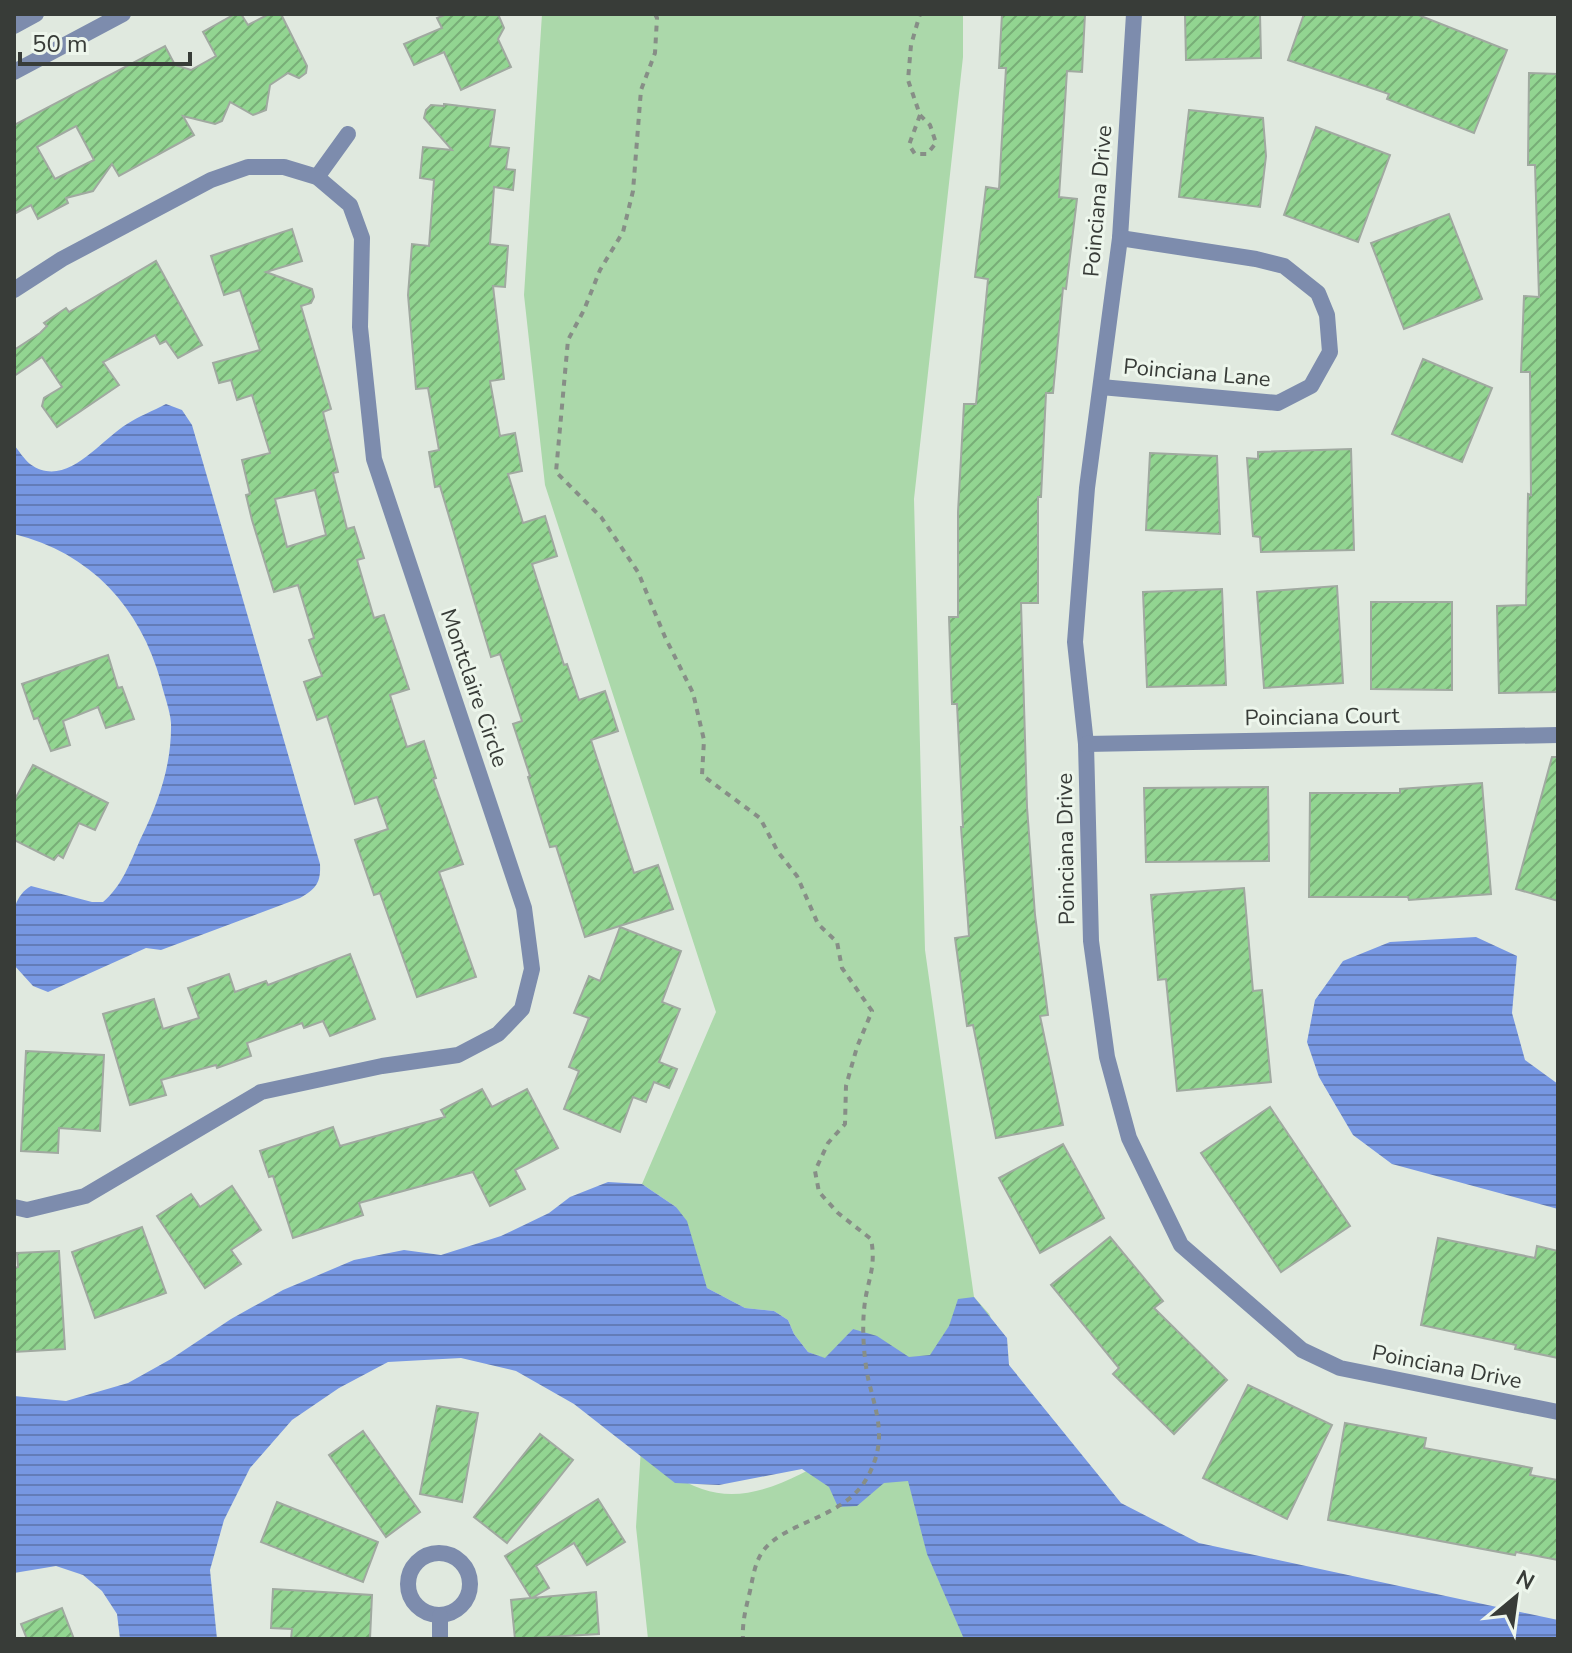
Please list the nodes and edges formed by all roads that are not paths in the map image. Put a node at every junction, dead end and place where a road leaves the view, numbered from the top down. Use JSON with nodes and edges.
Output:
{"nodes":[{"id":1,"x":36,"y":14,"type":"edge"},
{"id":2,"x":123,"y":14,"type":"edge"},
{"id":3,"x":1134,"y":14,"type":"edge"},
{"id":4,"x":14,"y":26,"type":"edge"},
{"id":5,"x":14,"y":72,"type":"edge"},
{"id":6,"x":348,"y":134,"type":"dead end"},
{"id":7,"x":317,"y":177,"type":"junction"},
{"id":8,"x":1120,"y":238,"type":"junction"},
{"id":9,"x":14,"y":290,"type":"edge"},
{"id":10,"x":1101,"y":387,"type":"junction"},
{"id":11,"x":1558,"y":735,"type":"edge"},
{"id":12,"x":1086,"y":744,"type":"junction"},
{"id":13,"x":14,"y":1207,"type":"edge"},
{"id":14,"x":1558,"y":1412,"type":"edge"},
{"id":15,"x":440,"y":1616,"type":"dead end"},
{"id":16,"x":440,"y":1639,"type":"edge"}],
"edges":[{"from":1,"to":4,"type":"street"},
{"from":2,"to":5,"type":"street"},
{"from":3,"to":8,"type":"street","name":"Poinciana Drive"},
{"from":6,"to":7,"type":"street"},
{"from":7,"to":9,"type":"street","name":"Montclaire Circle"},
{"from":7,"to":13,"type":"street","name":"Montclaire Circle"},
{"from":8,"to":10,"type":"street","name":"Poinciana Drive"},
{"from":8,"to":10,"type":"street","name":"Poinciana Lane"},
{"from":10,"to":12,"type":"street","name":"Poinciana Drive"},
{"from":11,"to":12,"type":"street","name":"Poinciana Court"},
{"from":12,"to":14,"type":"street","name":"Poinciana Drive"},
{"from":15,"to":16,"type":"street"}]}
